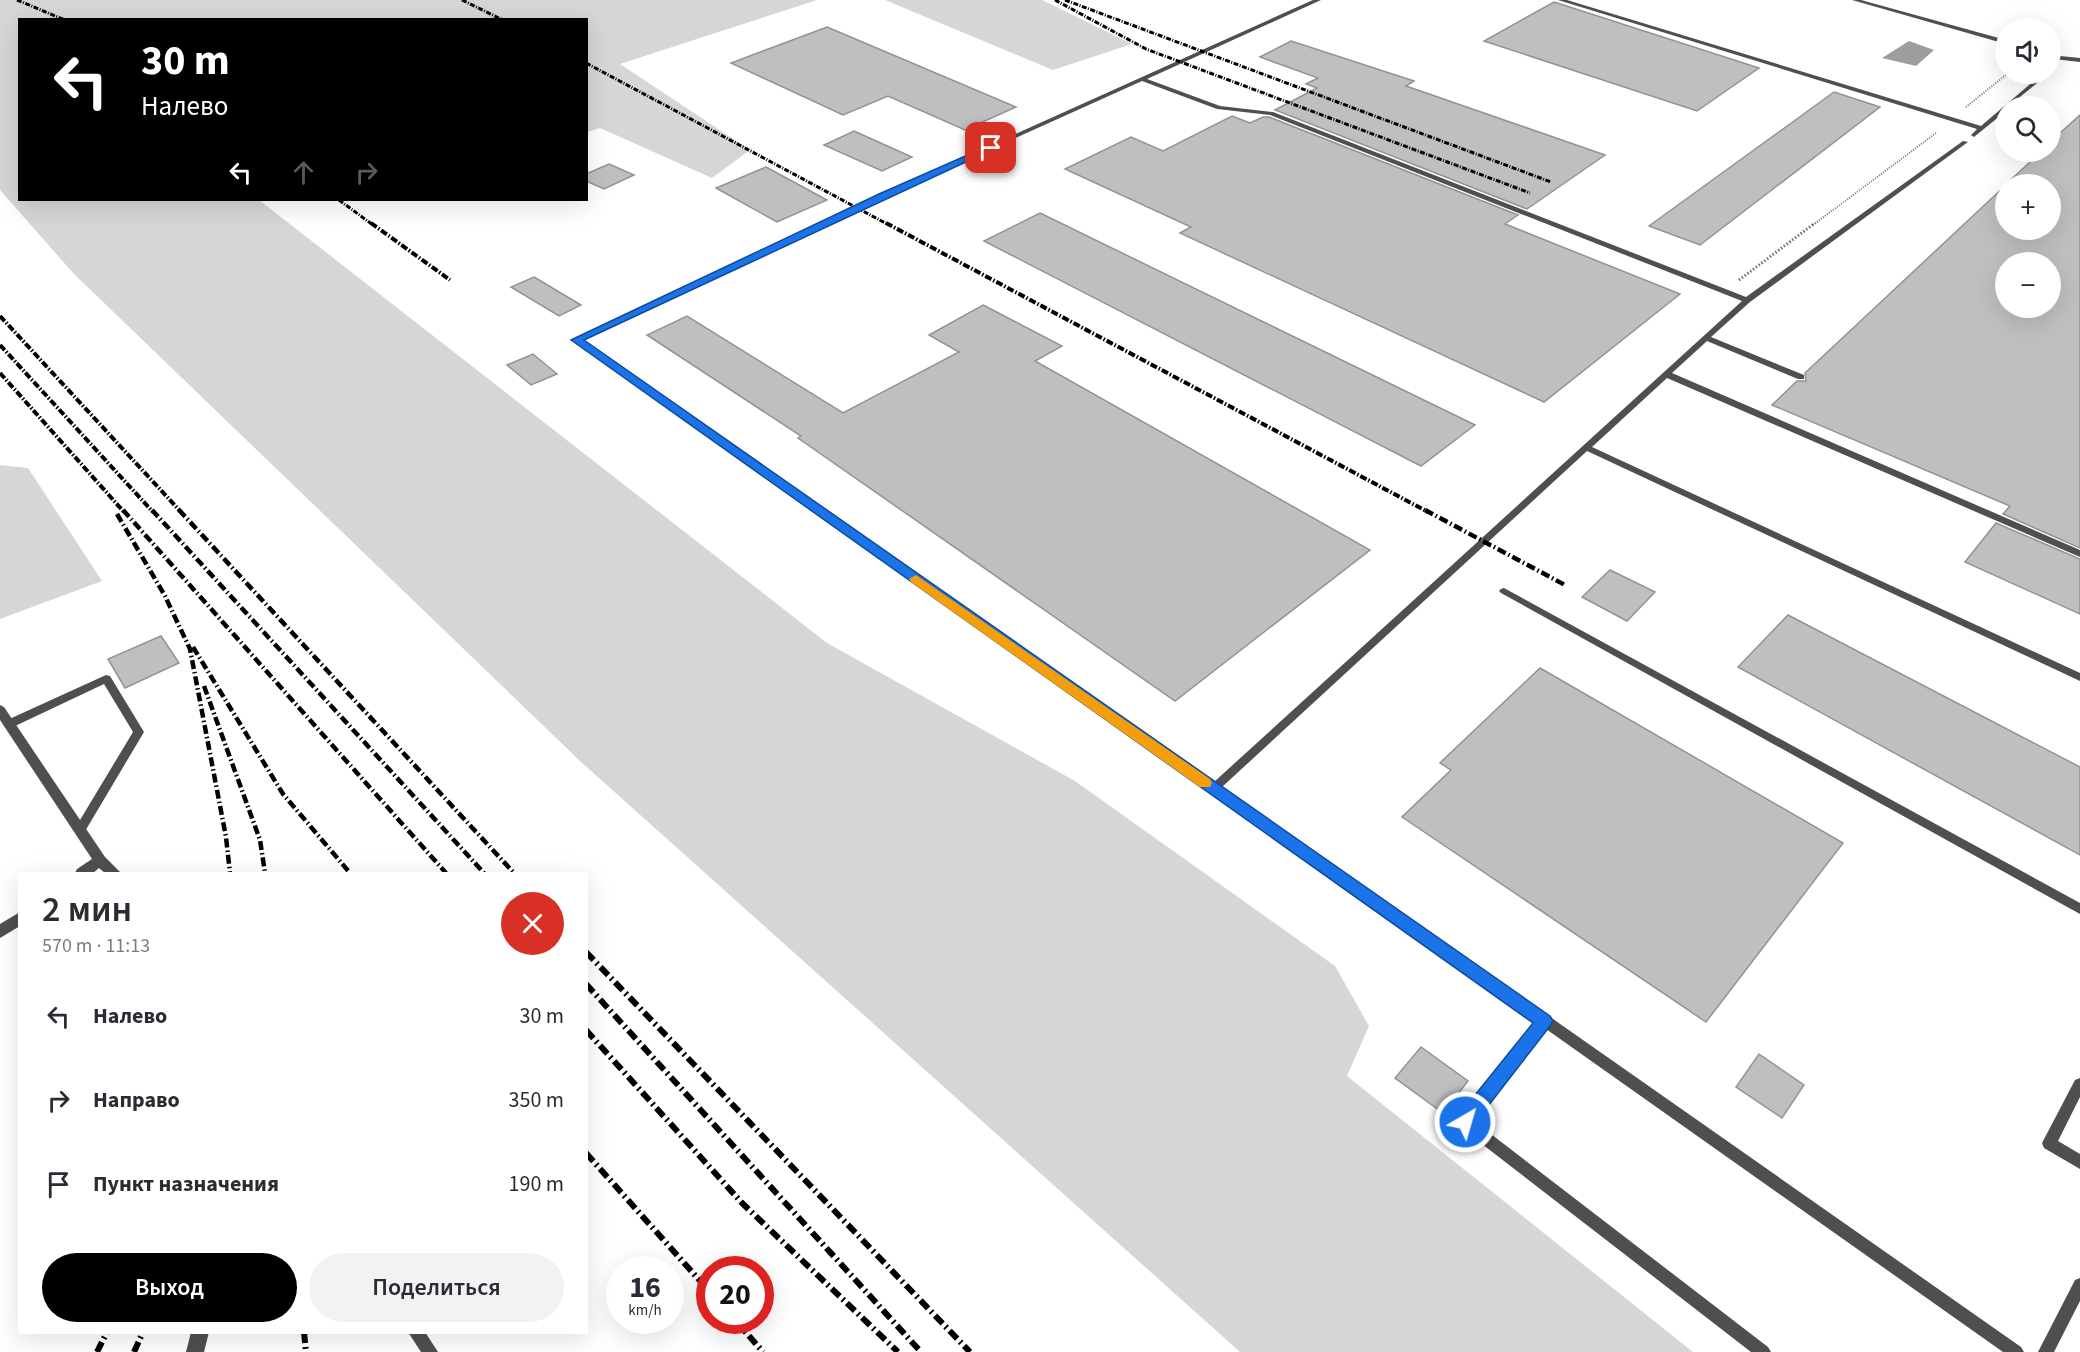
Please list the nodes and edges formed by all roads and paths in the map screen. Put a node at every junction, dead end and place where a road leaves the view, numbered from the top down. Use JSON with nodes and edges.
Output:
{"nodes":[{"id":1,"x":1318,"y":0,"type":"edge"},
{"id":2,"x":1561,"y":0,"type":"edge"},
{"id":3,"x":1855,"y":0,"type":"edge"},
{"id":4,"x":1995,"y":39,"type":"edge"},
{"id":5,"x":2061,"y":58,"type":"edge"},
{"id":6,"x":2080,"y":60,"type":"edge"},
{"id":7,"x":1144,"y":80,"type":"junction"},
{"id":8,"x":1995,"y":84,"type":"edge"},
{"id":9,"x":2033,"y":84,"type":"edge"},
{"id":10,"x":2019,"y":96,"type":"edge"},
{"id":11,"x":1995,"y":116,"type":"edge"},
{"id":12,"x":1952,"y":119,"type":"junction"},
{"id":13,"x":1981,"y":128,"type":"junction"},
{"id":14,"x":1936,"y":133,"type":"dead end"},
{"id":15,"x":1974,"y":135,"type":"dead end"},
{"id":16,"x":1965,"y":142,"type":"dead end"},
{"id":17,"x":1724,"y":291,"type":"junction"},
{"id":18,"x":1747,"y":300,"type":"junction"},
{"id":19,"x":1706,"y":338,"type":"junction"},
{"id":20,"x":1666,"y":374,"type":"junction"},
{"id":21,"x":1802,"y":377,"type":"dead end"},
{"id":22,"x":1586,"y":447,"type":"junction"},
{"id":23,"x":2080,"y":554,"type":"edge"},
{"id":24,"x":1504,"y":591,"type":"dead end"},
{"id":25,"x":2080,"y":677,"type":"edge"},
{"id":26,"x":0,"y":710,"type":"edge"},
{"id":27,"x":9,"y":724,"type":"junction"},
{"id":28,"x":1213,"y":789,"type":"junction"},
{"id":29,"x":80,"y":830,"type":"junction"},
{"id":30,"x":100,"y":861,"type":"junction"},
{"id":31,"x":84,"y":872,"type":"edge"},
{"id":32,"x":113,"y":872,"type":"edge"},
{"id":33,"x":2080,"y":909,"type":"edge"},
{"id":34,"x":18,"y":919,"type":"edge"},
{"id":35,"x":0,"y":932,"type":"edge"},
{"id":36,"x":1544,"y":1021,"type":"junction"},
{"id":37,"x":2080,"y":1084,"type":"edge"},
{"id":38,"x":2080,"y":1162,"type":"edge"},
{"id":39,"x":2080,"y":1286,"type":"edge"},
{"id":40,"x":200,"y":1334,"type":"edge"},
{"id":41,"x":417,"y":1334,"type":"edge"},
{"id":42,"x":195,"y":1352,"type":"edge"},
{"id":43,"x":430,"y":1352,"type":"edge"},
{"id":44,"x":1763,"y":1352,"type":"edge"},
{"id":45,"x":2016,"y":1352,"type":"edge"},
{"id":46,"x":2046,"y":1352,"type":"edge"}],
"edges":[{"from":1,"to":7,"type":"lane"},
{"from":2,"to":12,"type":"lane"},
{"from":3,"to":4,"type":"lane"},
{"from":5,"to":6,"type":"lane"},
{"from":7,"to":17,"type":"lane"},
{"from":7,"to":28,"type":"lane"},
{"from":8,"to":12,"type":"path"},
{"from":9,"to":10,"type":"lane"},
{"from":11,"to":13,"type":"lane"},
{"from":12,"to":13,"type":"lane"},
{"from":13,"to":15,"type":"lane"},
{"from":14,"to":17,"type":"path"},
{"from":16,"to":18,"type":"lane"},
{"from":17,"to":18,"type":"lane"},
{"from":18,"to":19,"type":"lane"},
{"from":19,"to":20,"type":"lane"},
{"from":19,"to":21,"type":"lane"},
{"from":20,"to":22,"type":"lane"},
{"from":20,"to":23,"type":"lane"},
{"from":22,"to":25,"type":"lane"},
{"from":22,"to":28,"type":"lane"},
{"from":24,"to":33,"type":"lane"},
{"from":26,"to":27,"type":"street"},
{"from":27,"to":29,"type":"street"},
{"from":27,"to":29,"type":"lane"},
{"from":28,"to":36,"type":"lane"},
{"from":29,"to":30,"type":"street"},
{"from":30,"to":31,"type":"street"},
{"from":30,"to":32,"type":"street"},
{"from":34,"to":35,"type":"street"},
{"from":36,"to":44,"type":"lane"},
{"from":36,"to":45,"type":"lane"},
{"from":37,"to":38,"type":"lane"},
{"from":39,"to":46,"type":"lane"},
{"from":40,"to":42,"type":"street"},
{"from":41,"to":43,"type":"lane"}]}
